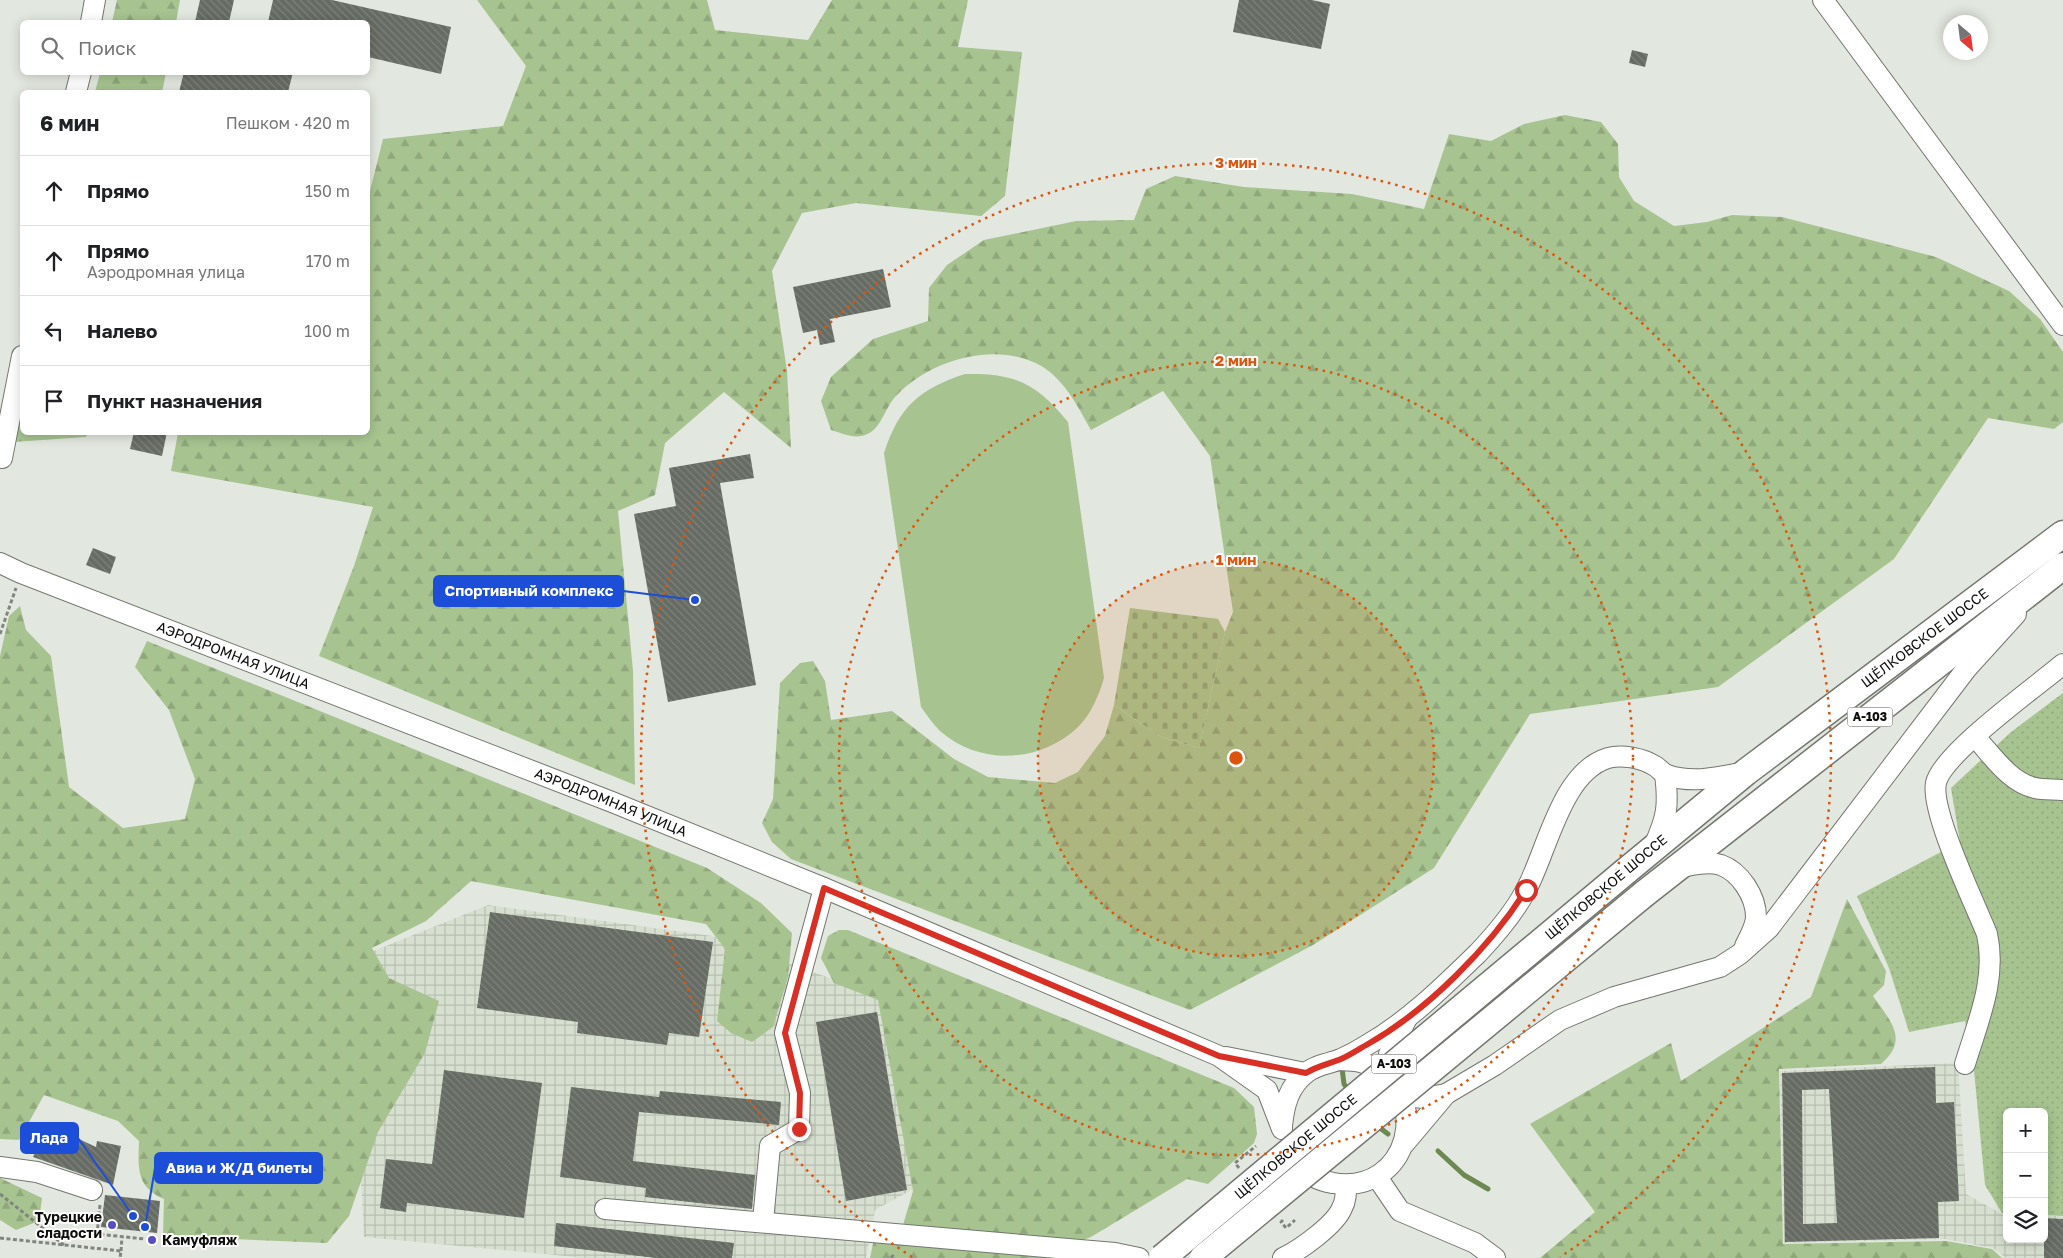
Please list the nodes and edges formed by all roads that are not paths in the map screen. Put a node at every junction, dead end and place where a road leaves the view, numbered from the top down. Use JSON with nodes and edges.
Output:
{"nodes":[{"id":1,"x":96,"y":0,"type":"edge"},
{"id":2,"x":1824,"y":0,"type":"edge"},
{"id":3,"x":91,"y":20,"type":"edge"},
{"id":4,"x":80,"y":75,"type":"edge"},
{"id":5,"x":76,"y":90,"type":"edge"},
{"id":6,"x":2063,"y":325,"type":"edge"},
{"id":7,"x":20,"y":366,"type":"edge"},
{"id":8,"x":2,"y":458,"type":"dead end"},
{"id":9,"x":2063,"y":534,"type":"edge"},
{"id":10,"x":2063,"y":566,"type":"edge"},
{"id":11,"x":8,"y":570,"type":"edge"},
{"id":12,"x":2063,"y":664,"type":"edge"},
{"id":13,"x":1975,"y":737,"type":"junction"},
{"id":14,"x":1746,"y":772,"type":"junction"},
{"id":15,"x":1665,"y":774,"type":"junction"},
{"id":16,"x":2063,"y":790,"type":"edge"},
{"id":17,"x":1654,"y":846,"type":"junction"},
{"id":18,"x":1677,"y":868,"type":"junction"},
{"id":19,"x":824,"y":888,"type":"junction"},
{"id":20,"x":1740,"y":954,"type":"junction"},
{"id":21,"x":1408,"y":1016,"type":"junction"},
{"id":22,"x":1219,"y":1056,"type":"junction"},
{"id":23,"x":1340,"y":1060,"type":"junction"},
{"id":24,"x":1966,"y":1064,"type":"dead end"},
{"id":25,"x":1306,"y":1073,"type":"junction"},
{"id":26,"x":1386,"y":1075,"type":"junction"},
{"id":27,"x":1446,"y":1094,"type":"junction"},
{"id":28,"x":1402,"y":1095,"type":"junction"},
{"id":29,"x":1282,"y":1129,"type":"junction"},
{"id":30,"x":1404,"y":1144,"type":"junction"},
{"id":31,"x":0,"y":1167,"type":"edge"},
{"id":32,"x":1377,"y":1177,"type":"junction"},
{"id":33,"x":1346,"y":1186,"type":"junction"},
{"id":34,"x":92,"y":1190,"type":"road end"},
{"id":35,"x":605,"y":1209,"type":"dead end"},
{"id":36,"x":763,"y":1221,"type":"junction"},
{"id":37,"x":1139,"y":1258,"type":"edge"},
{"id":38,"x":1162,"y":1258,"type":"edge"},
{"id":39,"x":1203,"y":1258,"type":"edge"},
{"id":40,"x":1283,"y":1258,"type":"edge"},
{"id":41,"x":1495,"y":1258,"type":"edge"}],
"edges":[{"from":1,"to":3,"type":"street"},
{"from":2,"to":6,"type":"street"},
{"from":4,"to":5,"type":"street"},
{"from":7,"to":8,"type":"street"},
{"from":9,"to":14,"type":"main road","name":"ЩЁЛКОВСКОЕ ШОССЕ","number":"А-103"},
{"from":10,"to":18,"type":"main road","name":"ЩЁЛКОВСКОЕ ШОССЕ","number":"А-103"},
{"from":10,"to":20,"type":"street"},
{"from":11,"to":19,"type":"street","name":"АЭРОДРОМНАЯ УЛИЦА"},
{"from":12,"to":13,"type":"street"},
{"from":13,"to":16,"type":"street"},
{"from":13,"to":24,"type":"street"},
{"from":14,"to":15,"type":"street"},
{"from":14,"to":17,"type":"main road","name":"ЩЁЛКОВСКОЕ ШОССЕ","number":"А-103"},
{"from":15,"to":17,"type":"street"},
{"from":15,"to":21,"type":"street"},
{"from":17,"to":38,"type":"main road","name":"ЩЁЛКОВСКОЕ ШОССЕ","number":"А-103","bridge":true},
{"from":18,"to":20,"type":"street"},
{"from":18,"to":39,"type":"main road","name":"ЩЁЛКОВСКОЕ ШОССЕ","number":"А-103","bridge":true},
{"from":19,"to":22,"type":"street","name":"АЭРОДРОМНАЯ УЛИЦА"},
{"from":19,"to":36,"type":"street"},
{"from":20,"to":27,"type":"street"},
{"from":21,"to":23,"type":"street"},
{"from":21,"to":26,"type":"street"},
{"from":22,"to":25,"type":"street"},
{"from":22,"to":29,"type":"street"},
{"from":23,"to":25,"type":"street"},
{"from":23,"to":26,"type":"street"},
{"from":25,"to":29,"type":"street"},
{"from":26,"to":28,"type":"street"},
{"from":27,"to":28,"type":"street"},
{"from":27,"to":30,"type":"street"},
{"from":28,"to":30,"type":"street"},
{"from":29,"to":33,"type":"street"},
{"from":30,"to":32,"type":"street"},
{"from":31,"to":34,"type":"street"},
{"from":32,"to":33,"type":"street"},
{"from":32,"to":41,"type":"street"},
{"from":33,"to":40,"type":"street"},
{"from":35,"to":36,"type":"street"},
{"from":36,"to":37,"type":"street"}]}
